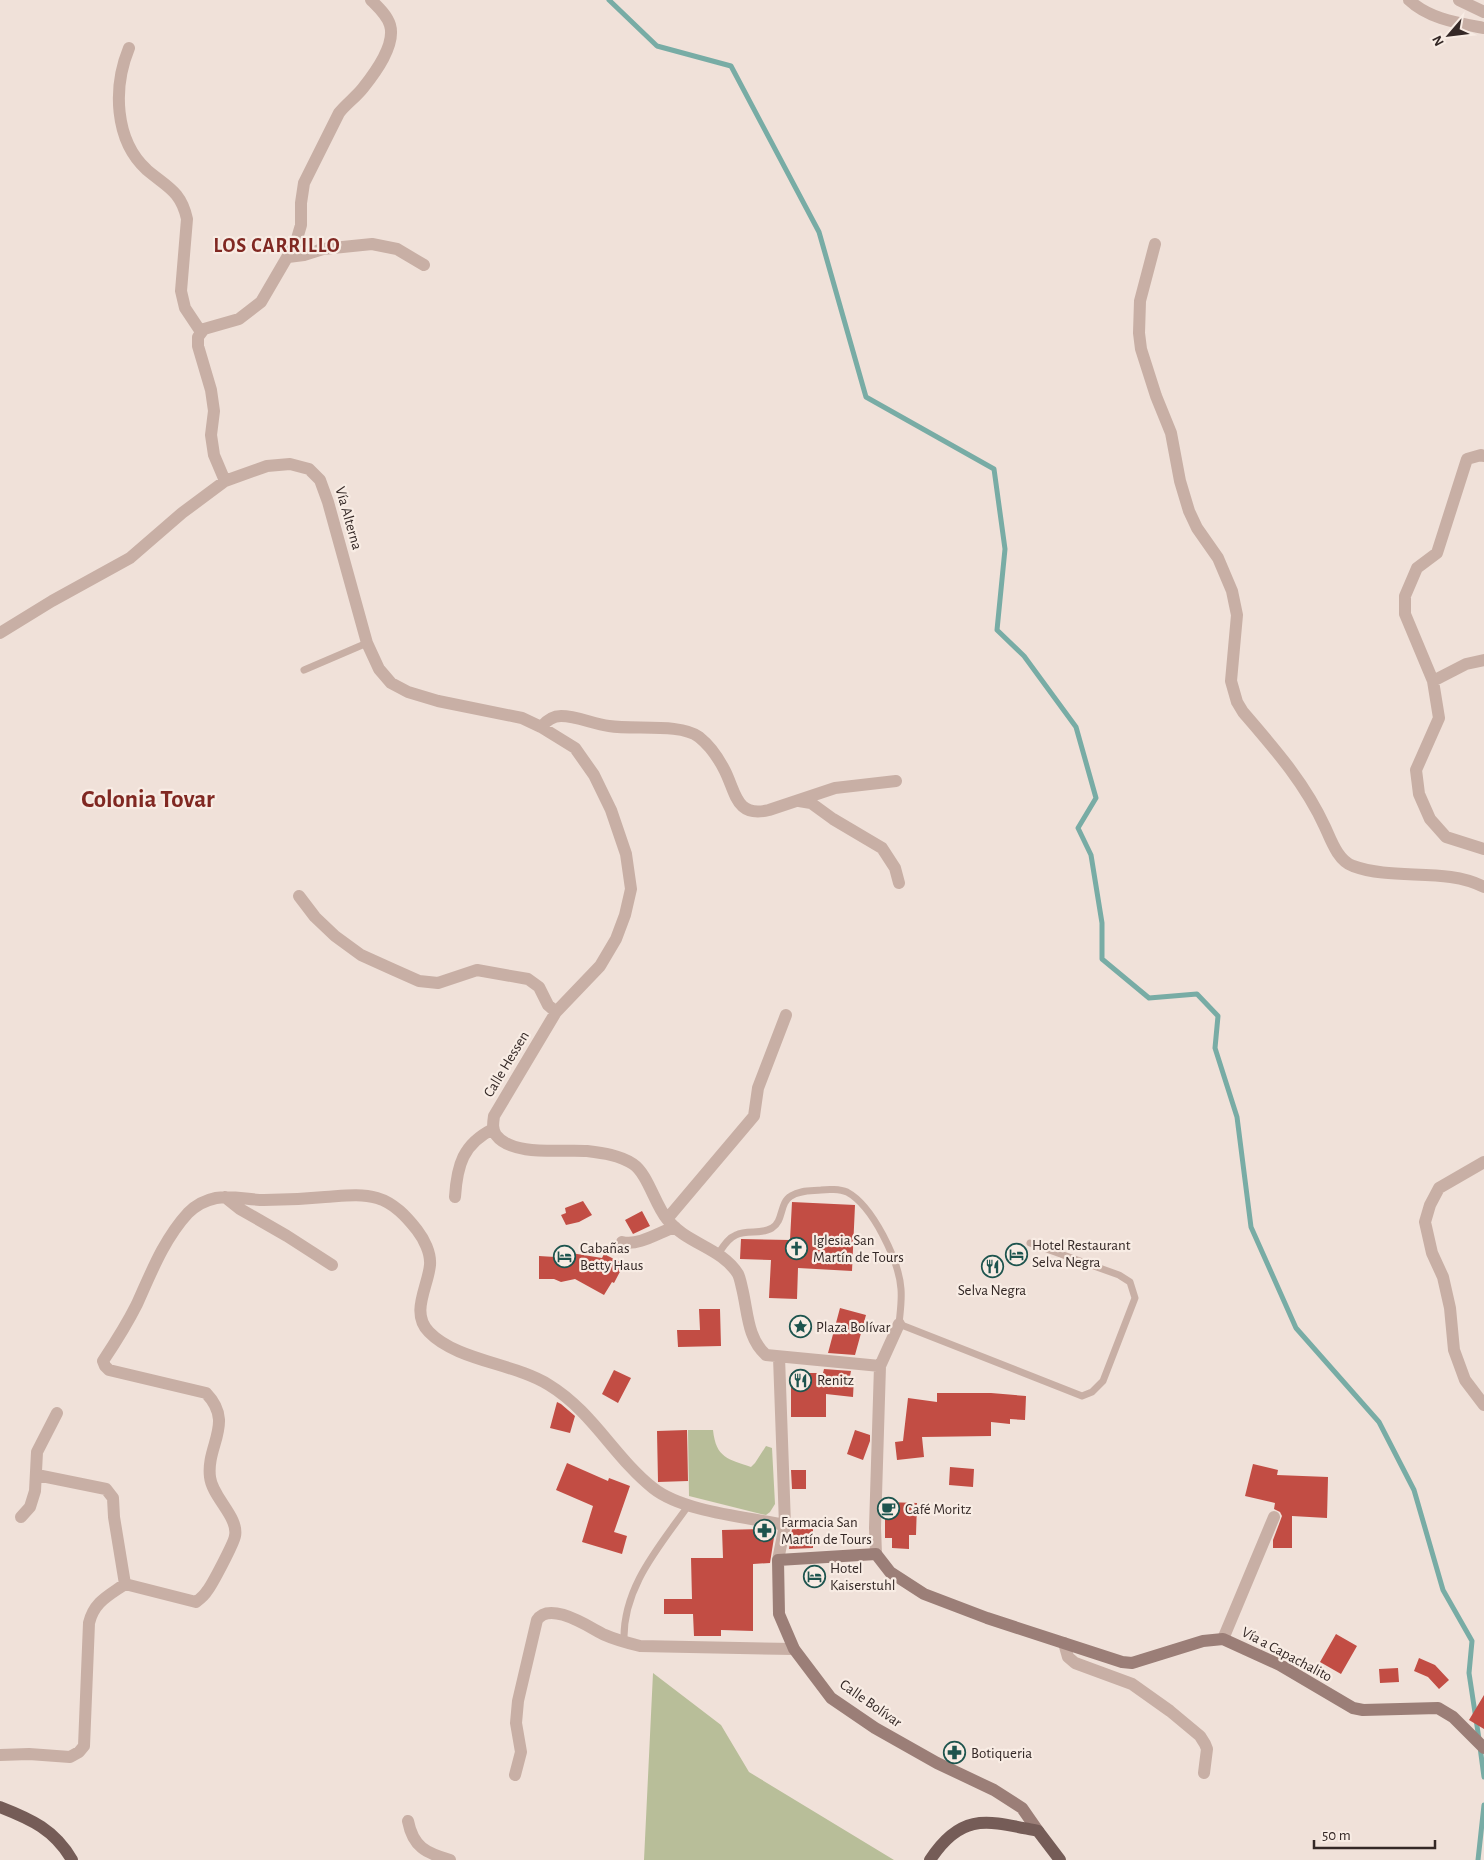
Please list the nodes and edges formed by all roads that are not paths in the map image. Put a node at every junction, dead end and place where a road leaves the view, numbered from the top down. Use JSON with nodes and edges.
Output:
{"nodes":[{"id":1,"x":371,"y":0,"type":"edge"},
{"id":2,"x":1409,"y":0,"type":"edge"},
{"id":3,"x":1459,"y":0,"type":"edge"},
{"id":4,"x":1484,"y":12,"type":"edge"},
{"id":5,"x":1484,"y":28,"type":"edge"},
{"id":6,"x":129,"y":48,"type":"dead end"},
{"id":7,"x":1156,"y":244,"type":"dead end"},
{"id":8,"x":288,"y":257,"type":"junction"},
{"id":9,"x":424,"y":265,"type":"dead end"},
{"id":10,"x":201,"y":332,"type":"junction"},
{"id":11,"x":1484,"y":456,"type":"edge"},
{"id":12,"x":225,"y":481,"type":"junction"},
{"id":13,"x":0,"y":633,"type":"edge"},
{"id":14,"x":367,"y":643,"type":"junction"},
{"id":15,"x":1484,"y":660,"type":"edge"},
{"id":16,"x":304,"y":670,"type":"dead end"},
{"id":17,"x":1433,"y":680,"type":"junction"},
{"id":18,"x":542,"y":727,"type":"junction"},
{"id":19,"x":896,"y":781,"type":"dead end"},
{"id":20,"x":799,"y":801,"type":"junction"},
{"id":21,"x":1484,"y":849,"type":"edge"},
{"id":22,"x":899,"y":883,"type":"dead end"},
{"id":23,"x":1484,"y":887,"type":"edge"},
{"id":24,"x":299,"y":896,"type":"dead end"},
{"id":25,"x":556,"y":1012,"type":"junction"},
{"id":26,"x":786,"y":1015,"type":"dead end"},
{"id":27,"x":493,"y":1129,"type":"junction"},
{"id":28,"x":1484,"y":1162,"type":"edge"},
{"id":29,"x":225,"y":1197,"type":"junction"},
{"id":30,"x":455,"y":1197,"type":"dead end"},
{"id":31,"x":671,"y":1223,"type":"junction"},
{"id":32,"x":622,"y":1242,"type":"dead end"},
{"id":33,"x":1030,"y":1243,"type":"dead end"},
{"id":34,"x":718,"y":1254,"type":"junction"},
{"id":35,"x":332,"y":1265,"type":"dead end"},
{"id":36,"x":899,"y":1324,"type":"junction"},
{"id":37,"x":778,"y":1357,"type":"junction"},
{"id":38,"x":880,"y":1366,"type":"junction"},
{"id":39,"x":1484,"y":1405,"type":"edge"},
{"id":40,"x":57,"y":1413,"type":"dead end"},
{"id":41,"x":37,"y":1475,"type":"junction"},
{"id":42,"x":688,"y":1506,"type":"junction"},
{"id":43,"x":21,"y":1517,"type":"dead end"},
{"id":44,"x":1274,"y":1517,"type":"dead end"},
{"id":45,"x":785,"y":1524,"type":"junction"},
{"id":46,"x":876,"y":1554,"type":"junction"},
{"id":47,"x":778,"y":1560,"type":"junction"},
{"id":48,"x":125,"y":1584,"type":"junction"},
{"id":49,"x":1223,"y":1639,"type":"junction"},
{"id":50,"x":624,"y":1642,"type":"junction"},
{"id":51,"x":1064,"y":1643,"type":"junction"},
{"id":52,"x":794,"y":1649,"type":"junction"},
{"id":53,"x":1484,"y":1748,"type":"edge"},
{"id":54,"x":0,"y":1755,"type":"edge"},
{"id":55,"x":1204,"y":1773,"type":"dead end"},
{"id":56,"x":515,"y":1775,"type":"dead end"},
{"id":57,"x":0,"y":1806,"type":"edge"},
{"id":58,"x":408,"y":1821,"type":"dead end"},
{"id":59,"x":1038,"y":1831,"type":"junction"},
{"id":60,"x":72,"y":1860,"type":"edge"},
{"id":61,"x":450,"y":1860,"type":"edge"},
{"id":62,"x":930,"y":1860,"type":"edge"},
{"id":63,"x":1060,"y":1860,"type":"edge"}],
"edges":[{"from":1,"to":8,"type":"street"},
{"from":2,"to":5,"type":"street"},
{"from":3,"to":4,"type":"street"},
{"from":6,"to":10,"type":"street"},
{"from":7,"to":23,"type":"street"},
{"from":8,"to":9,"type":"street"},
{"from":8,"to":10,"type":"street"},
{"from":10,"to":12,"type":"street"},
{"from":11,"to":17,"type":"street"},
{"from":12,"to":13,"type":"street","name":"Vía Alterna"},
{"from":12,"to":14,"type":"street","name":"Vía Alterna"},
{"from":14,"to":16,"type":"lane"},
{"from":14,"to":18,"type":"street","name":"Vía Alterna"},
{"from":15,"to":17,"type":"street"},
{"from":17,"to":21,"type":"street"},
{"from":18,"to":20,"type":"street"},
{"from":18,"to":25,"type":"street","name":"Calle Hessen"},
{"from":19,"to":20,"type":"street"},
{"from":20,"to":22,"type":"street"},
{"from":24,"to":25,"type":"street"},
{"from":25,"to":27,"type":"street","name":"Calle Hessen"},
{"from":26,"to":31,"type":"street"},
{"from":27,"to":30,"type":"street"},
{"from":27,"to":31,"type":"street"},
{"from":28,"to":39,"type":"street"},
{"from":29,"to":35,"type":"street"},
{"from":29,"to":42,"type":"street"},
{"from":29,"to":48,"type":"street"},
{"from":31,"to":32,"type":"street"},
{"from":31,"to":34,"type":"street"},
{"from":33,"to":36,"type":"lane"},
{"from":34,"to":36,"type":"lane"},
{"from":34,"to":37,"type":"street"},
{"from":36,"to":38,"type":"street"},
{"from":37,"to":38,"type":"street"},
{"from":37,"to":45,"type":"street","name":"Calle Bolívar"},
{"from":38,"to":46,"type":"street"},
{"from":40,"to":41,"type":"street"},
{"from":41,"to":43,"type":"street"},
{"from":41,"to":48,"type":"street"},
{"from":42,"to":45,"type":"street"},
{"from":42,"to":50,"type":"lane"},
{"from":44,"to":49,"type":"street"},
{"from":45,"to":47,"type":"street","name":"Calle Bolívar"},
{"from":46,"to":47,"type":"street"},
{"from":46,"to":51,"type":"street","name":"Vía a Capachalito"},
{"from":47,"to":52,"type":"street","name":"Calle Bolívar"},
{"from":48,"to":54,"type":"street"},
{"from":49,"to":51,"type":"street","name":"Vía a Capachalito"},
{"from":49,"to":53,"type":"street","name":"Vía a Capachalito"},
{"from":50,"to":52,"type":"street"},
{"from":50,"to":56,"type":"street"},
{"from":51,"to":55,"type":"street"},
{"from":52,"to":59,"type":"street","name":"Calle Bolívar"},
{"from":57,"to":60,"type":"main road"},
{"from":58,"to":61,"type":"street"},
{"from":59,"to":62,"type":"main road"},
{"from":59,"to":63,"type":"main road"}]}
